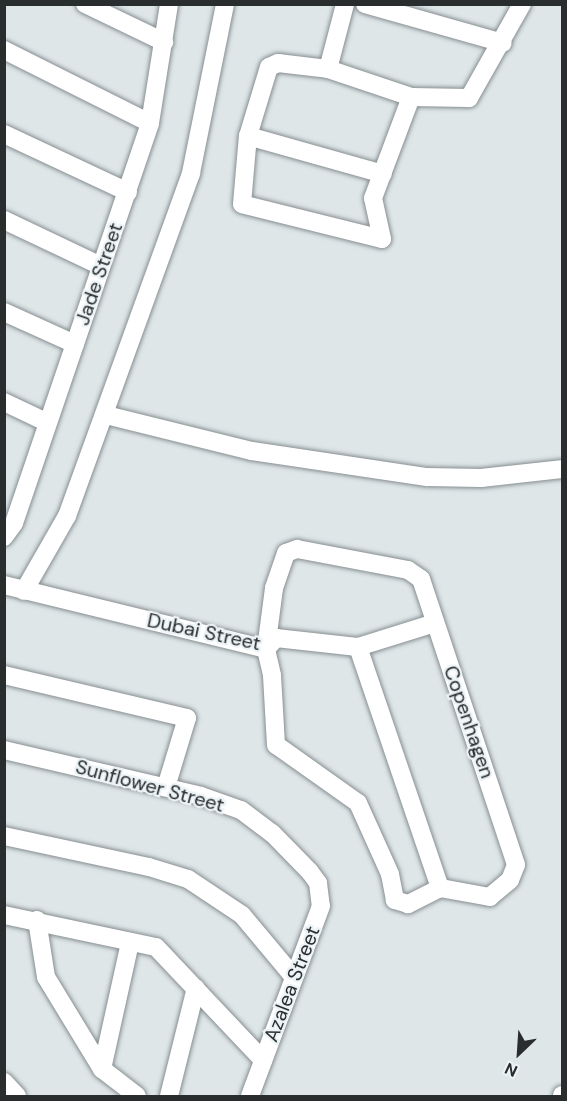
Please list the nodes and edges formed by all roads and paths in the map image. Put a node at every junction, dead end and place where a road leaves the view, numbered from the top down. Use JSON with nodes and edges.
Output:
{"nodes":[{"id":1,"x":85,"y":4,"type":"edge"},
{"id":2,"x":169,"y":4,"type":"edge"},
{"id":3,"x":225,"y":4,"type":"edge"},
{"id":4,"x":345,"y":4,"type":"edge"},
{"id":5,"x":365,"y":4,"type":"edge"},
{"id":6,"x":522,"y":4,"type":"edge"},
{"id":7,"x":164,"y":42,"type":"junction"},
{"id":8,"x":503,"y":42,"type":"junction"},
{"id":9,"x":4,"y":50,"type":"edge"},
{"id":10,"x":328,"y":69,"type":"junction"},
{"id":11,"x":411,"y":97,"type":"junction"},
{"id":12,"x":150,"y":123,"type":"junction"},
{"id":13,"x":4,"y":134,"type":"edge"},
{"id":14,"x":248,"y":136,"type":"junction"},
{"id":15,"x":383,"y":174,"type":"junction"},
{"id":16,"x":128,"y":192,"type":"junction"},
{"id":17,"x":4,"y":220,"type":"edge"},
{"id":18,"x":101,"y":266,"type":"junction"},
{"id":19,"x":4,"y":312,"type":"edge"},
{"id":20,"x":75,"y":344,"type":"junction"},
{"id":21,"x":4,"y":402,"type":"edge"},
{"id":22,"x":106,"y":415,"type":"junction"},
{"id":23,"x":46,"y":422,"type":"junction"},
{"id":24,"x":562,"y":469,"type":"edge"},
{"id":25,"x":4,"y":484,"type":"edge"},
{"id":26,"x":21,"y":492,"type":"junction"},
{"id":27,"x":4,"y":537,"type":"edge"},
{"id":28,"x":4,"y":585,"type":"edge"},
{"id":29,"x":24,"y":591,"type":"junction"},
{"id":30,"x":435,"y":623,"type":"junction"},
{"id":31,"x":358,"y":647,"type":"junction"},
{"id":32,"x":266,"y":649,"type":"junction"},
{"id":33,"x":4,"y":675,"type":"edge"},
{"id":34,"x":4,"y":750,"type":"edge"},
{"id":35,"x":166,"y":787,"type":"junction"},
{"id":36,"x":4,"y":836,"type":"edge"},
{"id":37,"x":310,"y":872,"type":"joint"},
{"id":38,"x":440,"y":888,"type":"junction"},
{"id":39,"x":4,"y":915,"type":"edge"},
{"id":40,"x":37,"y":920,"type":"junction"},
{"id":41,"x":130,"y":943,"type":"junction"},
{"id":42,"x":293,"y":976,"type":"junction"},
{"id":43,"x":196,"y":988,"type":"junction"},
{"id":44,"x":263,"y":1060,"type":"junction"},
{"id":45,"x":102,"y":1069,"type":"junction"},
{"id":46,"x":4,"y":1082,"type":"edge"},
{"id":47,"x":17,"y":1096,"type":"edge"},
{"id":48,"x":137,"y":1096,"type":"edge"},
{"id":49,"x":169,"y":1096,"type":"edge"},
{"id":50,"x":250,"y":1096,"type":"edge"}],
"edges":[{"from":1,"to":7,"type":"street"},
{"from":2,"to":7,"type":"street","name":"Jade Street"},
{"from":3,"to":22,"type":"street"},
{"from":4,"to":10,"type":"street"},
{"from":5,"to":8,"type":"street"},
{"from":6,"to":8,"type":"street"},
{"from":7,"to":12,"type":"street","name":"Jade Street"},
{"from":8,"to":11,"type":"street"},
{"from":9,"to":12,"type":"street"},
{"from":10,"to":11,"type":"street"},
{"from":10,"to":14,"type":"street"},
{"from":11,"to":15,"type":"street"},
{"from":12,"to":16,"type":"street","name":"Jade Street"},
{"from":13,"to":16,"type":"street"},
{"from":14,"to":15,"type":"street"},
{"from":14,"to":15,"type":"street"},
{"from":16,"to":18,"type":"street","name":"Jade Street"},
{"from":17,"to":18,"type":"street"},
{"from":18,"to":20,"type":"street","name":"Jade Street"},
{"from":19,"to":20,"type":"street"},
{"from":20,"to":23,"type":"street","name":"Jade Street"},
{"from":21,"to":23,"type":"street"},
{"from":22,"to":24,"type":"street"},
{"from":22,"to":29,"type":"street"},
{"from":23,"to":26,"type":"street","name":"Jade Street"},
{"from":25,"to":26,"type":"street"},
{"from":26,"to":27,"type":"street","name":"Jade Street"},
{"from":28,"to":29,"type":"street","name":"Dubai Street"},
{"from":29,"to":32,"type":"street","name":"Dubai Street"},
{"from":30,"to":31,"type":"street","name":"Dubai Street"},
{"from":30,"to":32,"type":"street","name":"Copenhagen"},
{"from":30,"to":38,"type":"street","name":"Copenhagen"},
{"from":31,"to":32,"type":"street","name":"Dubai Street"},
{"from":31,"to":38,"type":"street"},
{"from":32,"to":38,"type":"street"},
{"from":33,"to":35,"type":"street"},
{"from":34,"to":35,"type":"street","name":"Sunflower Street"},
{"from":35,"to":37,"type":"street","name":"Sunflower Street"},
{"from":36,"to":42,"type":"street"},
{"from":37,"to":42,"type":"street","name":"Azalea Street"},
{"from":39,"to":40,"type":"street"},
{"from":40,"to":41,"type":"street"},
{"from":40,"to":45,"type":"street"},
{"from":41,"to":43,"type":"street"},
{"from":41,"to":45,"type":"street"},
{"from":42,"to":44,"type":"street","name":"Azalea Street"},
{"from":43,"to":44,"type":"street"},
{"from":43,"to":49,"type":"street"},
{"from":44,"to":50,"type":"street","name":"Azalea Street"},
{"from":45,"to":48,"type":"street"},
{"from":46,"to":47,"type":"street"}]}
